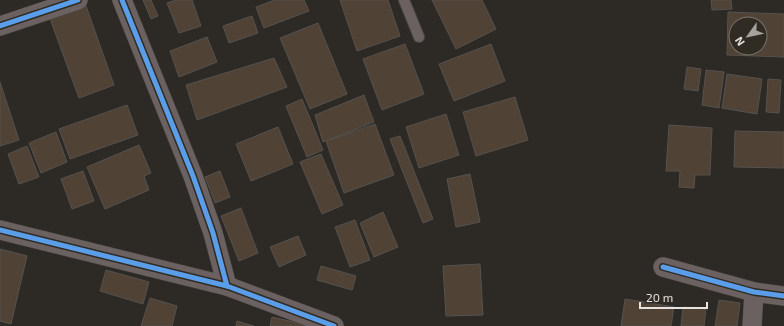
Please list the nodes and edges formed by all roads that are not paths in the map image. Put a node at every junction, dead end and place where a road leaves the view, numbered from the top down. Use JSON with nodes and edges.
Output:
{"nodes":[{"id":1,"x":78,"y":0,"type":"edge"},
{"id":2,"x":122,"y":0,"type":"edge"},
{"id":3,"x":404,"y":0,"type":"edge"},
{"id":4,"x":0,"y":26,"type":"edge"},
{"id":5,"x":419,"y":36,"type":"dead end"},
{"id":6,"x":0,"y":230,"type":"edge"},
{"id":7,"x":663,"y":267,"type":"dead end"},
{"id":8,"x":227,"y":286,"type":"junction"},
{"id":9,"x":754,"y":292,"type":"junction"},
{"id":10,"x":784,"y":296,"type":"edge"},
{"id":11,"x":334,"y":326,"type":"edge"},
{"id":12,"x":752,"y":326,"type":"edge"}],
"edges":[{"from":1,"to":4,"type":"street"},
{"from":2,"to":8,"type":"street"},
{"from":3,"to":5,"type":"lane"},
{"from":6,"to":8,"type":"street"},
{"from":7,"to":9,"type":"street"},
{"from":8,"to":11,"type":"street"},
{"from":9,"to":10,"type":"street"},
{"from":9,"to":12,"type":"street"}]}
